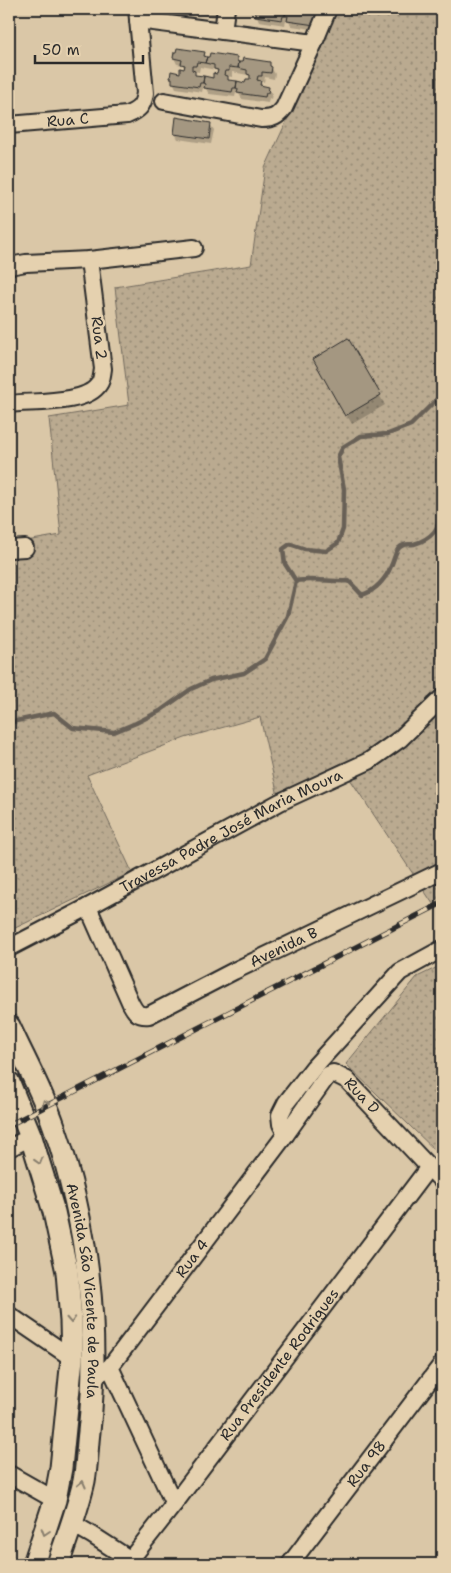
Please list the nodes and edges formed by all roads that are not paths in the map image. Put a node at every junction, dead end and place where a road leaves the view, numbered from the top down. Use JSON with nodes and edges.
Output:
{"nodes":[{"id":1,"x":226,"y":9,"type":"edge"},
{"id":2,"x":328,"y":9,"type":"edge"},
{"id":3,"x":137,"y":14,"type":"edge"},
{"id":4,"x":223,"y":31,"type":"junction"},
{"id":5,"x":314,"y":43,"type":"junction"},
{"id":6,"x":164,"y":101,"type":"dead end"},
{"id":7,"x":9,"y":125,"type":"edge"},
{"id":8,"x":194,"y":248,"type":"dead end"},
{"id":9,"x":89,"y":260,"type":"junction"},
{"id":10,"x":9,"y":266,"type":"edge"},
{"id":11,"x":9,"y":404,"type":"edge"},
{"id":12,"x":25,"y":548,"type":"dead end"},
{"id":13,"x":9,"y":549,"type":"edge"},
{"id":14,"x":442,"y":698,"type":"edge"},
{"id":15,"x":442,"y":871,"type":"edge"},
{"id":16,"x":88,"y":907,"type":"junction"},
{"id":17,"x":9,"y":948,"type":"edge"},
{"id":18,"x":442,"y":949,"type":"edge"},
{"id":19,"x":9,"y":1026,"type":"edge"},
{"id":20,"x":9,"y":1083,"type":"edge"},
{"id":21,"x":286,"y":1134,"type":"junction"},
{"id":22,"x":31,"y":1137,"type":"junction"},
{"id":23,"x":9,"y":1148,"type":"edge"},
{"id":24,"x":429,"y":1168,"type":"junction"},
{"id":25,"x":442,"y":1181,"type":"edge"},
{"id":26,"x":9,"y":1314,"type":"edge"},
{"id":27,"x":72,"y":1358,"type":"junction"},
{"id":28,"x":442,"y":1364,"type":"edge"},
{"id":29,"x":102,"y":1372,"type":"junction"},
{"id":30,"x":9,"y":1474,"type":"edge"},
{"id":31,"x":54,"y":1500,"type":"junction"},
{"id":32,"x":174,"y":1504,"type":"junction"},
{"id":33,"x":71,"y":1523,"type":"junction"},
{"id":34,"x":134,"y":1562,"type":"edge"},
{"id":35,"x":34,"y":1564,"type":"edge"},
{"id":36,"x":58,"y":1564,"type":"edge"},
{"id":37,"x":290,"y":1564,"type":"edge"}],
"edges":[{"from":1,"to":4,"type":"street"},
{"from":2,"to":5,"type":"street"},
{"from":3,"to":4,"type":"street"},
{"from":3,"to":7,"type":"street","name":"Rua C"},
{"from":4,"to":5,"type":"street"},
{"from":5,"to":6,"type":"street"},
{"from":8,"to":9,"type":"street"},
{"from":9,"to":10,"type":"street"},
{"from":9,"to":11,"type":"street","name":"Rua 2"},
{"from":12,"to":13,"type":"street"},
{"from":14,"to":16,"type":"street","name":"Travessa Padre José Maria Moura"},
{"from":15,"to":16,"type":"street","name":"Avenida B"},
{"from":16,"to":17,"type":"street","name":"Travessa Padre José Maria Moura"},
{"from":18,"to":21,"type":"street"},
{"from":29,"to":19,"type":"main road","name":"Avenida São Vicente de Paula","one_way":true},
{"from":20,"to":22,"type":"main road","name":"Avenida São Vicente de Paula"},
{"from":21,"to":24,"type":"street","name":"Rua D"},
{"from":21,"to":29,"type":"street","name":"Rua 4"},
{"from":22,"to":23,"type":"street"},
{"from":22,"to":27,"type":"main road","name":"Avenida São Vicente de Paula","one_way":true},
{"from":24,"to":25,"type":"street","name":"Rua D"},
{"from":24,"to":32,"type":"street","name":"Rua Presidente Rodrigues"},
{"from":26,"to":27,"type":"street"},
{"from":27,"to":31,"type":"main road","name":"Avenida São Vicente de Paula"},
{"from":28,"to":37,"type":"street","name":"Rua 98"},
{"from":29,"to":32,"type":"street"},
{"from":33,"to":29,"type":"main road","name":"Avenida São Vicente de Paula","one_way":true},
{"from":30,"to":31,"type":"street"},
{"from":31,"to":35,"type":"main road","name":"Avenida São Vicente de Paula","one_way":true},
{"from":32,"to":34,"type":"street","name":"Rua Presidente Rodrigues"},
{"from":33,"to":34,"type":"street"},
{"from":33,"to":36,"type":"main road","name":"Avenida São Vicente de Paula"}]}
